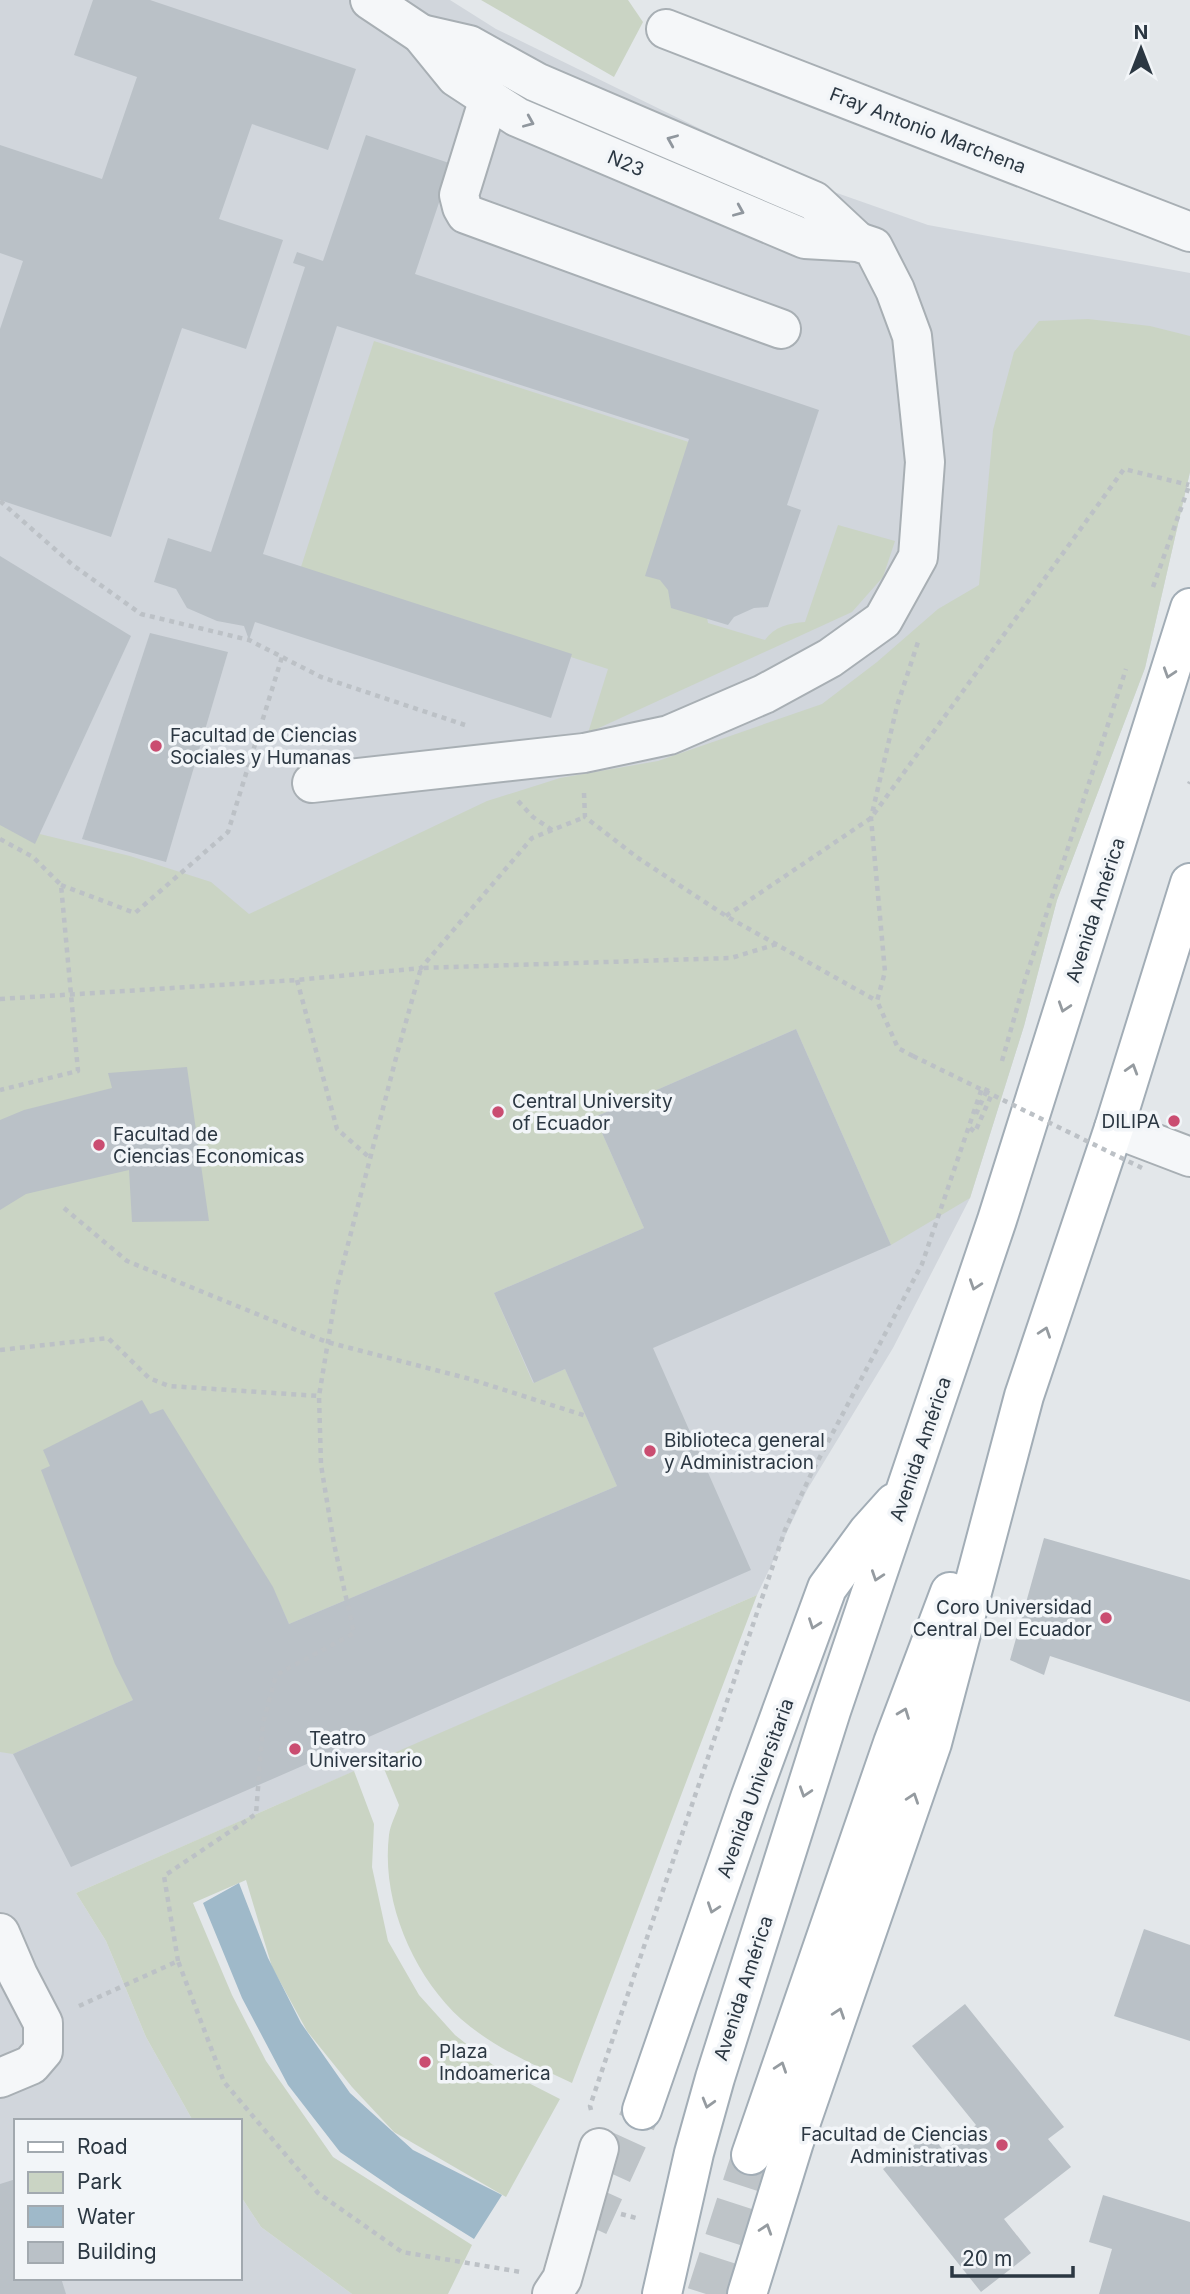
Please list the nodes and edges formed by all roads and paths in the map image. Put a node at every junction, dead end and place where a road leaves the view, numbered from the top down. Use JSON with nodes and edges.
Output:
{"nodes":[{"id":1,"x":370,"y":0,"type":"edge"},
{"id":2,"x":666,"y":29,"type":"dead end"},
{"id":3,"x":421,"y":34,"type":"junction"},
{"id":4,"x":489,"y":98,"type":"junction"},
{"id":5,"x":1190,"y":232,"type":"edge"},
{"id":6,"x":858,"y":242,"type":"junction"},
{"id":7,"x":780,"y":329,"type":"dead end"},
{"id":8,"x":1190,"y":484,"type":"edge"},
{"id":9,"x":0,"y":501,"type":"edge"},
{"id":10,"x":1150,"y":598,"type":"dead end"},
{"id":11,"x":1190,"y":608,"type":"edge"},
{"id":12,"x":922,"y":630,"type":"dead end"},
{"id":13,"x":282,"y":657,"type":"junction"},
{"id":14,"x":1127,"y":663,"type":"dead end"},
{"id":15,"x":473,"y":727,"type":"dead end"},
{"id":16,"x":584,"y":753,"type":"junction"},
{"id":17,"x":312,"y":783,"type":"dead end"},
{"id":18,"x":584,"y":817,"type":"junction"},
{"id":19,"x":870,"y":818,"type":"junction"},
{"id":20,"x":0,"y":839,"type":"edge"},
{"id":21,"x":1190,"y":883,"type":"edge"},
{"id":22,"x":61,"y":885,"type":"junction"},
{"id":23,"x":726,"y":916,"type":"junction"},
{"id":24,"x":777,"y":944,"type":"junction"},
{"id":25,"x":421,"y":968,"type":"junction"},
{"id":26,"x":297,"y":980,"type":"junction"},
{"id":27,"x":72,"y":995,"type":"junction"},
{"id":28,"x":0,"y":999,"type":"edge"},
{"id":29,"x":877,"y":1001,"type":"junction"},
{"id":30,"x":1000,"y":1068,"type":"dead end"},
{"id":31,"x":996,"y":1080,"type":"dead end"},
{"id":32,"x":0,"y":1090,"type":"edge"},
{"id":33,"x":986,"y":1092,"type":"junction"},
{"id":34,"x":993,"y":1093,"type":"junction"},
{"id":35,"x":1114,"y":1128,"type":"junction"},
{"id":36,"x":1190,"y":1157,"type":"edge"},
{"id":37,"x":370,"y":1158,"type":"junction"},
{"id":38,"x":1142,"y":1168,"type":"dead end"},
{"id":39,"x":64,"y":1208,"type":"dead end"},
{"id":40,"x":327,"y":1342,"type":"junction"},
{"id":41,"x":0,"y":1350,"type":"edge"},
{"id":42,"x":319,"y":1396,"type":"junction"},
{"id":43,"x":1024,"y":1396,"type":"junction"},
{"id":44,"x":586,"y":1416,"type":"dead end"},
{"id":45,"x":907,"y":1488,"type":"junction"},
{"id":46,"x":0,"y":1933,"type":"edge"},
{"id":47,"x":178,"y":1961,"type":"junction"},
{"id":48,"x":9,"y":1979,"type":"edge"},
{"id":49,"x":43,"y":2023,"type":"junction"},
{"id":50,"x":0,"y":2078,"type":"edge"},
{"id":51,"x":642,"y":2110,"type":"tunnel mouth"},
{"id":52,"x":599,"y":2148,"type":"joint"},
{"id":53,"x":751,"y":2155,"type":"tunnel mouth"},
{"id":54,"x":560,"y":2289,"type":"edge"},
{"id":55,"x":662,"y":2294,"type":"edge"},
{"id":56,"x":747,"y":2294,"type":"edge"}],
"edges":[{"from":1,"to":3,"type":"street","name":"N23"},
{"from":2,"to":5,"type":"street","name":"Fray Antonio Marchena"},
{"from":3,"to":4,"type":"street","name":"N23"},
{"from":6,"to":3,"type":"street","name":"N23","one_way":true},
{"from":4,"to":6,"type":"street","name":"N23","one_way":true},
{"from":4,"to":7,"type":"street"},
{"from":6,"to":16,"type":"street","name":"N23"},
{"from":8,"to":10,"type":"path"},
{"from":8,"to":19,"type":"path"},
{"from":9,"to":13,"type":"path"},
{"from":11,"to":45,"type":"main road","name":"Avenida América","one_way":true},
{"from":12,"to":19,"type":"path"},
{"from":13,"to":15,"type":"path"},
{"from":13,"to":22,"type":"path"},
{"from":14,"to":30,"type":"path"},
{"from":16,"to":17,"type":"street","name":"N23"},
{"from":16,"to":18,"type":"path"},
{"from":18,"to":23,"type":"path"},
{"from":18,"to":25,"type":"path"},
{"from":19,"to":23,"type":"path"},
{"from":19,"to":29,"type":"path"},
{"from":20,"to":22,"type":"path"},
{"from":35,"to":21,"type":"main road","one_way":true},
{"from":22,"to":27,"type":"path"},
{"from":23,"to":24,"type":"path"},
{"from":24,"to":25,"type":"path"},
{"from":24,"to":29,"type":"path"},
{"from":25,"to":26,"type":"path"},
{"from":25,"to":37,"type":"path"},
{"from":26,"to":27,"type":"path"},
{"from":26,"to":37,"type":"path"},
{"from":27,"to":28,"type":"path"},
{"from":27,"to":32,"type":"path"},
{"from":29,"to":33,"type":"path","bridge":true},
{"from":31,"to":34,"type":"path"},
{"from":33,"to":34,"type":"path"},
{"from":33,"to":38,"type":"path","bridge":true},
{"from":34,"to":52,"type":"path"},
{"from":35,"to":36,"type":"street"},
{"from":43,"to":35,"type":"main road","one_way":true},
{"from":37,"to":40,"type":"path"},
{"from":39,"to":40,"type":"path"},
{"from":40,"to":42,"type":"path"},
{"from":40,"to":44,"type":"path"},
{"from":41,"to":42,"type":"path"},
{"from":42,"to":47,"type":"path"},
{"from":53,"to":43,"type":"main road","one_way":true},
{"from":56,"to":43,"type":"main road","one_way":true},
{"from":45,"to":51,"type":"main road","name":"Avenida Universitaria","one_way":true},
{"from":45,"to":55,"type":"main road","name":"Avenida América","one_way":true},
{"from":46,"to":48,"type":"street"},
{"from":47,"to":49,"type":"path"},
{"from":47,"to":54,"type":"path"},
{"from":48,"to":49,"type":"street"},
{"from":49,"to":50,"type":"street"},
{"from":52,"to":54,"type":"street"}]}
